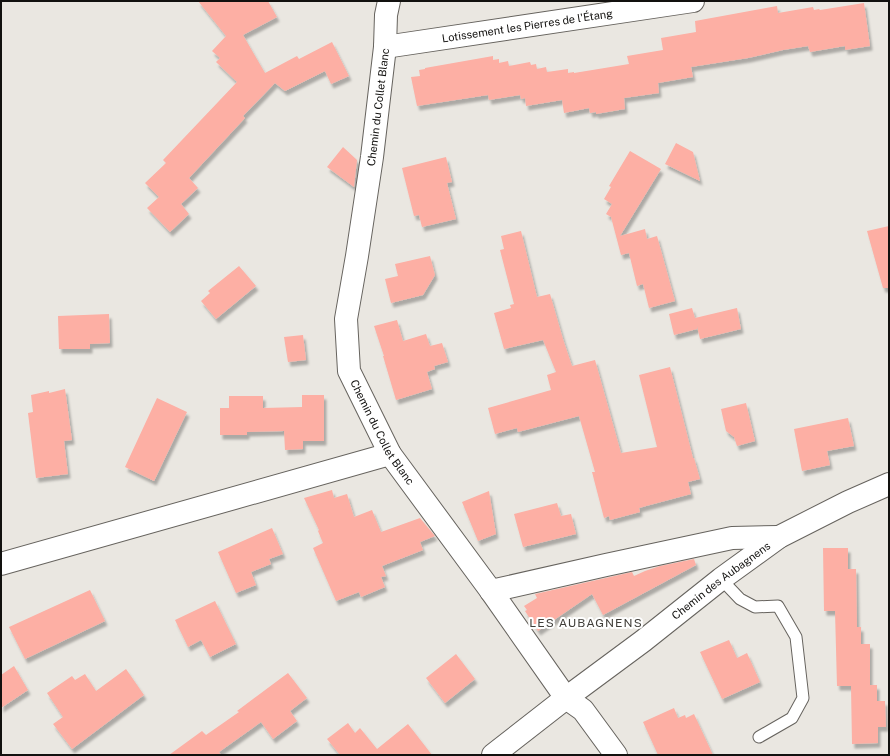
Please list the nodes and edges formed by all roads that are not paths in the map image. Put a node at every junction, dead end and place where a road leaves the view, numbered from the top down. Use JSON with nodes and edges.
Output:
{"nodes":[{"id":1,"x":389,"y":1,"type":"edge"},
{"id":2,"x":693,"y":1,"type":"edge"},
{"id":3,"x":385,"y":47,"type":"junction"},
{"id":4,"x":390,"y":454,"type":"junction"},
{"id":5,"x":889,"y":484,"type":"edge"},
{"id":6,"x":779,"y":537,"type":"junction"},
{"id":7,"x":1,"y":564,"type":"edge"},
{"id":8,"x":721,"y":579,"type":"junction"},
{"id":9,"x":491,"y":591,"type":"junction"},
{"id":10,"x":566,"y":698,"type":"junction"},
{"id":11,"x":759,"y":737,"type":"dead end"},
{"id":12,"x":492,"y":755,"type":"edge"},
{"id":13,"x":616,"y":755,"type":"edge"}],
"edges":[{"from":1,"to":3,"type":"street","name":"Chemin du Collet Blanc"},
{"from":2,"to":3,"type":"street","name":"Lotissement les Pierres de l'Étang"},
{"from":3,"to":4,"type":"street","name":"Chemin du Collet Blanc"},
{"from":4,"to":7,"type":"street"},
{"from":4,"to":9,"type":"street","name":"Chemin du Collet Blanc"},
{"from":5,"to":6,"type":"street","name":"Chemin des Aubagnens"},
{"from":6,"to":8,"type":"street","name":"Chemin des Aubagnens"},
{"from":6,"to":9,"type":"street"},
{"from":8,"to":10,"type":"street","name":"Chemin des Aubagnens"},
{"from":8,"to":11,"type":"lane"},
{"from":9,"to":10,"type":"street","name":"Chemin du Collet Blanc"},
{"from":10,"to":12,"type":"street","name":"Chemin des Aubagnens"},
{"from":10,"to":13,"type":"street","name":"Chemin du Collet Blanc"}]}
